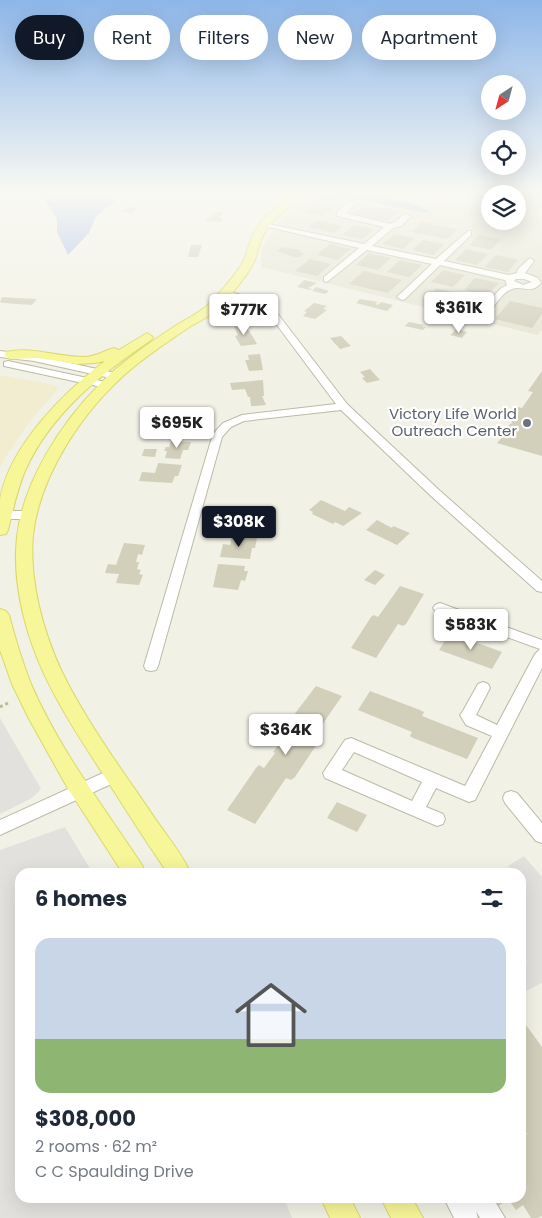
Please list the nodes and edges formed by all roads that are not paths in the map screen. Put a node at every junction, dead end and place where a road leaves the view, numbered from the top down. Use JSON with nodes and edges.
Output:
{"nodes":[{"id":1,"x":252,"y":251,"type":"edge"},
{"id":2,"x":361,"y":251,"type":"edge"},
{"id":3,"x":384,"y":251,"type":"edge"},
{"id":4,"x":449,"y":251,"type":"edge"},
{"id":5,"x":530,"y":261,"type":"dead end"},
{"id":6,"x":437,"y":262,"type":"junction"},
{"id":7,"x":521,"y":276,"type":"junction"},
{"id":8,"x":327,"y":279,"type":"dead end"},
{"id":9,"x":512,"y":282,"type":"junction"},
{"id":10,"x":223,"y":292,"type":"junction"},
{"id":11,"x":402,"y":297,"type":"dead end"},
{"id":12,"x":482,"y":316,"type":"dead end"},
{"id":13,"x":159,"y":327,"type":"junction"},
{"id":14,"x":3,"y":357,"type":"edge"},
{"id":15,"x":102,"y":379,"type":"junction"},
{"id":16,"x":342,"y":406,"type":"junction"},
{"id":17,"x":2,"y":515,"type":"edge"},
{"id":18,"x":30,"y":515,"type":"junction"},
{"id":19,"x":0,"y":530,"type":"edge"},
{"id":20,"x":539,"y":580,"type":"edge"},
{"id":21,"x":440,"y":608,"type":"dead end"},
{"id":22,"x":0,"y":615,"type":"edge"},
{"id":23,"x":542,"y":645,"type":"edge"},
{"id":24,"x":542,"y":654,"type":"edge"},
{"id":25,"x":151,"y":666,"type":"dead end"},
{"id":26,"x":483,"y":688,"type":"dead end"},
{"id":27,"x":501,"y":733,"type":"junction"},
{"id":28,"x":114,"y":775,"type":"junction"},
{"id":29,"x":432,"y":779,"type":"junction"},
{"id":30,"x":82,"y":790,"type":"junction"},
{"id":31,"x":511,"y":798,"type":"dead end"},
{"id":32,"x":416,"y":810,"type":"junction"},
{"id":33,"x":437,"y":819,"type":"dead end"},
{"id":34,"x":0,"y":828,"type":"edge"},
{"id":35,"x":542,"y":836,"type":"edge"},
{"id":36,"x":131,"y":868,"type":"edge"},
{"id":37,"x":176,"y":868,"type":"edge"},
{"id":38,"x":338,"y":1203,"type":"edge"},
{"id":39,"x":398,"y":1203,"type":"edge"},
{"id":40,"x":458,"y":1203,"type":"edge"},
{"id":41,"x":484,"y":1203,"type":"edge"},
{"id":42,"x":345,"y":1218,"type":"edge"},
{"id":43,"x":408,"y":1218,"type":"edge"},
{"id":44,"x":467,"y":1218,"type":"edge"},
{"id":45,"x":494,"y":1218,"type":"edge"}],
"edges":[{"from":1,"to":10,"type":"main road"},
{"from":2,"to":8,"type":"street"},
{"from":3,"to":6,"type":"street"},
{"from":4,"to":6,"type":"street"},
{"from":5,"to":7,"type":"street"},
{"from":6,"to":9,"type":"street"},
{"from":6,"to":11,"type":"street"},
{"from":7,"to":9,"type":"street"},
{"from":7,"to":9,"type":"street"},
{"from":9,"to":12,"type":"street"},
{"from":10,"to":13,"type":"main road"},
{"from":10,"to":15,"type":"main road"},
{"from":10,"to":16,"type":"street"},
{"from":13,"to":14,"type":"main road"},
{"from":13,"to":15,"type":"main road"},
{"from":14,"to":15,"type":"street"},
{"from":15,"to":17,"type":"main road"},
{"from":15,"to":18,"type":"main road"},
{"from":16,"to":20,"type":"street"},
{"from":16,"to":25,"type":"street"},
{"from":17,"to":18,"type":"street"},
{"from":17,"to":19,"type":"main road"},
{"from":18,"to":28,"type":"main road"},
{"from":21,"to":23,"type":"street"},
{"from":22,"to":30,"type":"main road"},
{"from":24,"to":27,"type":"street"},
{"from":26,"to":27,"type":"street"},
{"from":27,"to":29,"type":"street"},
{"from":28,"to":30,"type":"street"},
{"from":28,"to":37,"type":"main road"},
{"from":29,"to":32,"type":"street"},
{"from":29,"to":32,"type":"street"},
{"from":30,"to":34,"type":"street"},
{"from":30,"to":36,"type":"main road"},
{"from":31,"to":35,"type":"street"},
{"from":32,"to":33,"type":"street"},
{"from":38,"to":42,"type":"main road"},
{"from":39,"to":43,"type":"main road"},
{"from":40,"to":44,"type":"street"},
{"from":41,"to":45,"type":"street"}]}
